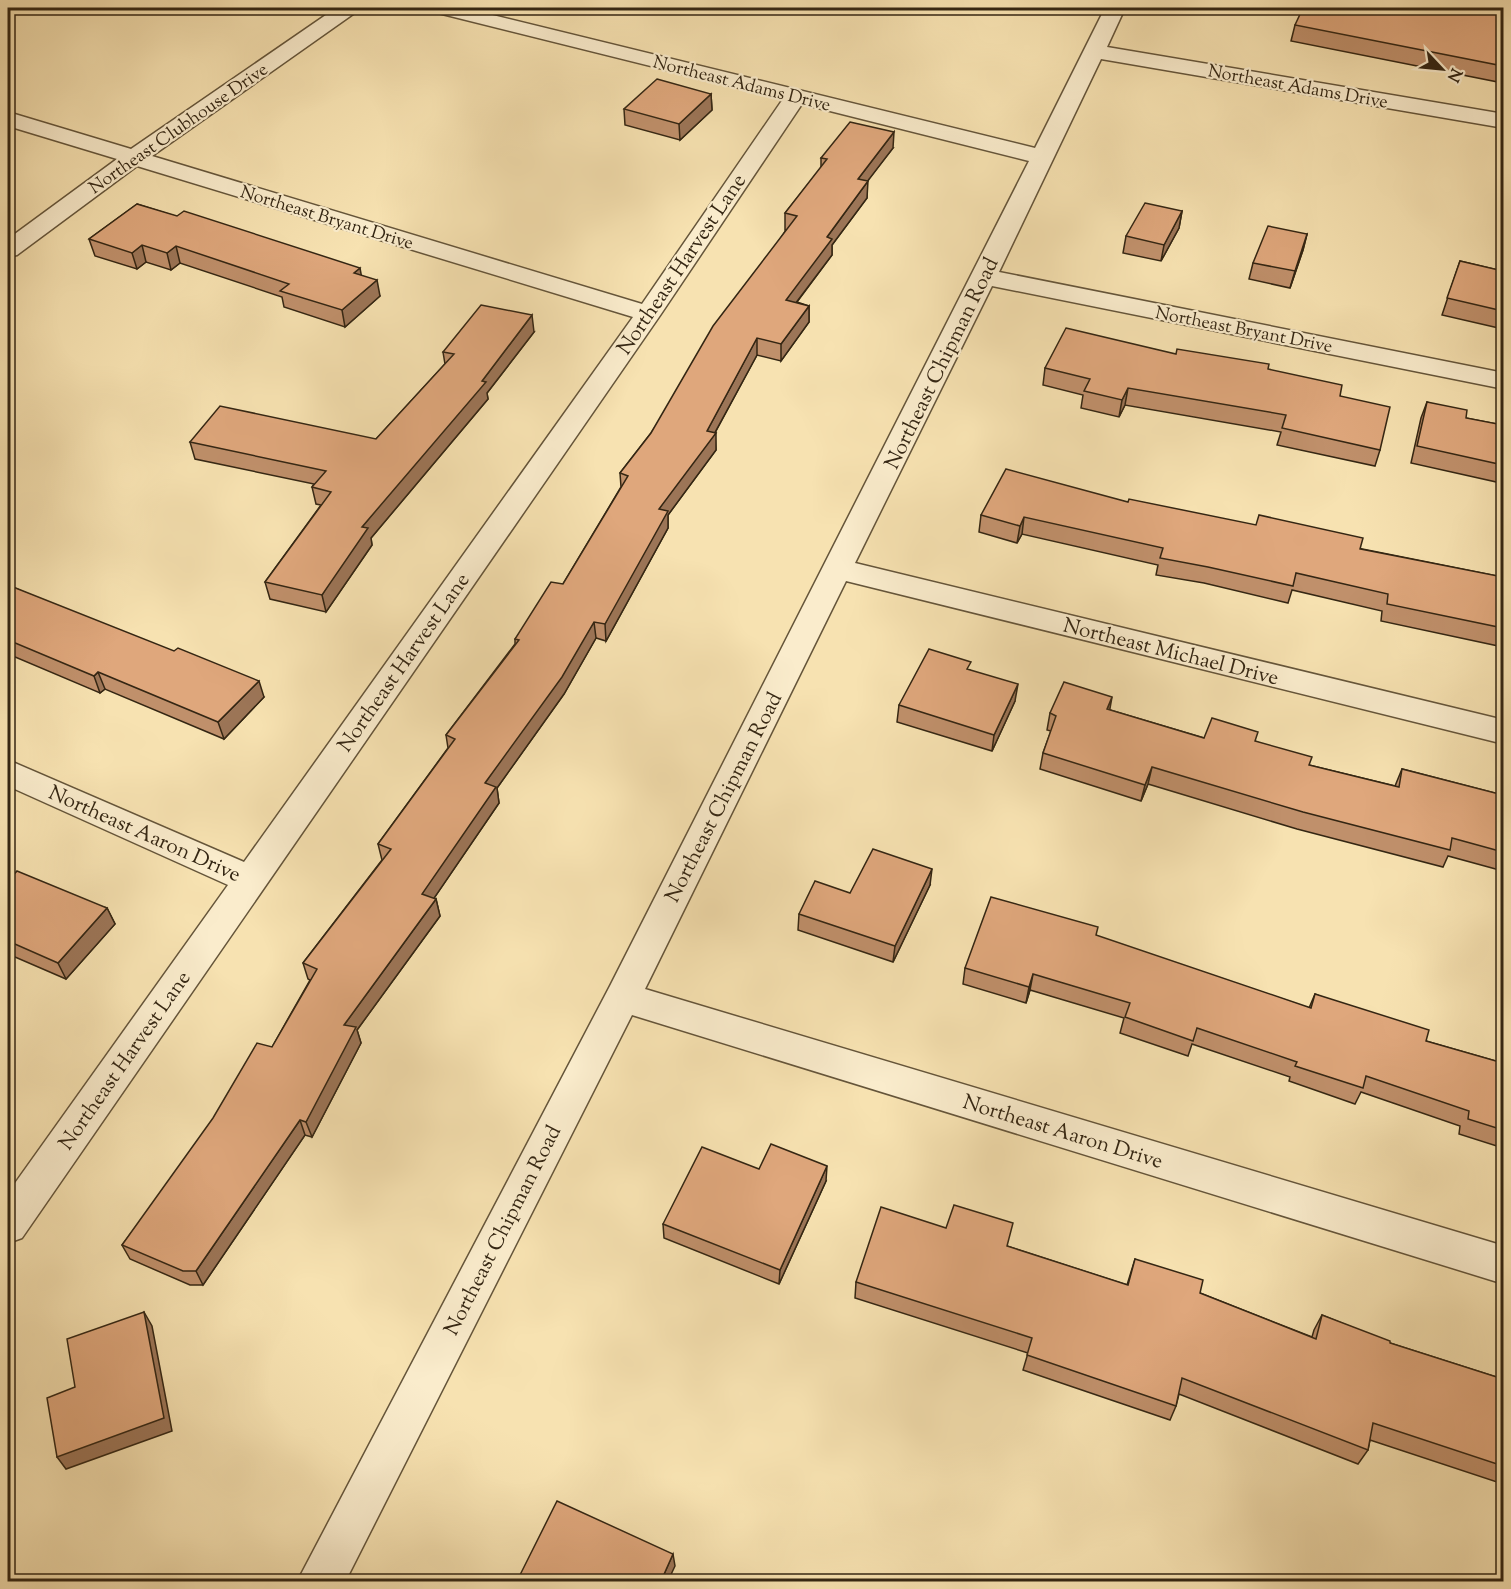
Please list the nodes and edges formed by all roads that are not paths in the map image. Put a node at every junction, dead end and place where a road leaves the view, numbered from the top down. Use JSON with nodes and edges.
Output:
{"nodes":[{"id":1,"x":349,"y":8,"type":"edge"},
{"id":2,"x":441,"y":8,"type":"edge"},
{"id":3,"x":1115,"y":8,"type":"edge"},
{"id":4,"x":1093,"y":51,"type":"junction"},
{"id":5,"x":796,"y":97,"type":"junction"},
{"id":6,"x":8,"y":119,"type":"edge"},
{"id":7,"x":1503,"y":121,"type":"edge"},
{"id":8,"x":1042,"y":157,"type":"junction"},
{"id":9,"x":132,"y":159,"type":"junction"},
{"id":10,"x":8,"y":250,"type":"edge"},
{"id":11,"x":984,"y":277,"type":"junction"},
{"id":12,"x":648,"y":314,"type":"junction"},
{"id":13,"x":1503,"y":381,"type":"edge"},
{"id":14,"x":838,"y":569,"type":"junction"},
{"id":15,"x":1503,"y":732,"type":"edge"},
{"id":16,"x":8,"y":772,"type":"edge"},
{"id":17,"x":250,"y":880,"type":"junction"},
{"id":18,"x":623,"y":997,"type":"junction"},
{"id":19,"x":8,"y":1225,"type":"edge"},
{"id":20,"x":1503,"y":1265,"type":"edge"},
{"id":21,"x":320,"y":1581,"type":"edge"}],
"edges":[{"from":1,"to":9,"type":"street","name":"Northeast Clubhouse Drive"},
{"from":2,"to":5,"type":"street","name":"Northeast Adams Drive"},
{"from":3,"to":4,"type":"street","name":"Northeast Chipman Road"},
{"from":4,"to":7,"type":"street","name":"Northeast Adams Drive"},
{"from":4,"to":8,"type":"street","name":"Northeast Chipman Road"},
{"from":5,"to":8,"type":"street","name":"Northeast Adams Drive"},
{"from":5,"to":12,"type":"street","name":"Northeast Harvest Lane"},
{"from":6,"to":9,"type":"street","name":"Northeast Bryant Drive"},
{"from":8,"to":11,"type":"street","name":"Northeast Chipman Road"},
{"from":9,"to":10,"type":"street","name":"Northeast Clubhouse Drive"},
{"from":9,"to":12,"type":"street","name":"Northeast Bryant Drive"},
{"from":11,"to":13,"type":"street","name":"Northeast Bryant Drive"},
{"from":11,"to":14,"type":"street","name":"Northeast Chipman Road"},
{"from":12,"to":17,"type":"street","name":"Northeast Harvest Lane"},
{"from":14,"to":15,"type":"street","name":"Northeast Michael Drive"},
{"from":14,"to":18,"type":"street","name":"Northeast Chipman Road"},
{"from":16,"to":17,"type":"street","name":"Northeast Aaron Drive"},
{"from":17,"to":19,"type":"street","name":"Northeast Harvest Lane"},
{"from":18,"to":20,"type":"street","name":"Northeast Aaron Drive"},
{"from":18,"to":21,"type":"street","name":"Northeast Chipman Road"}]}
